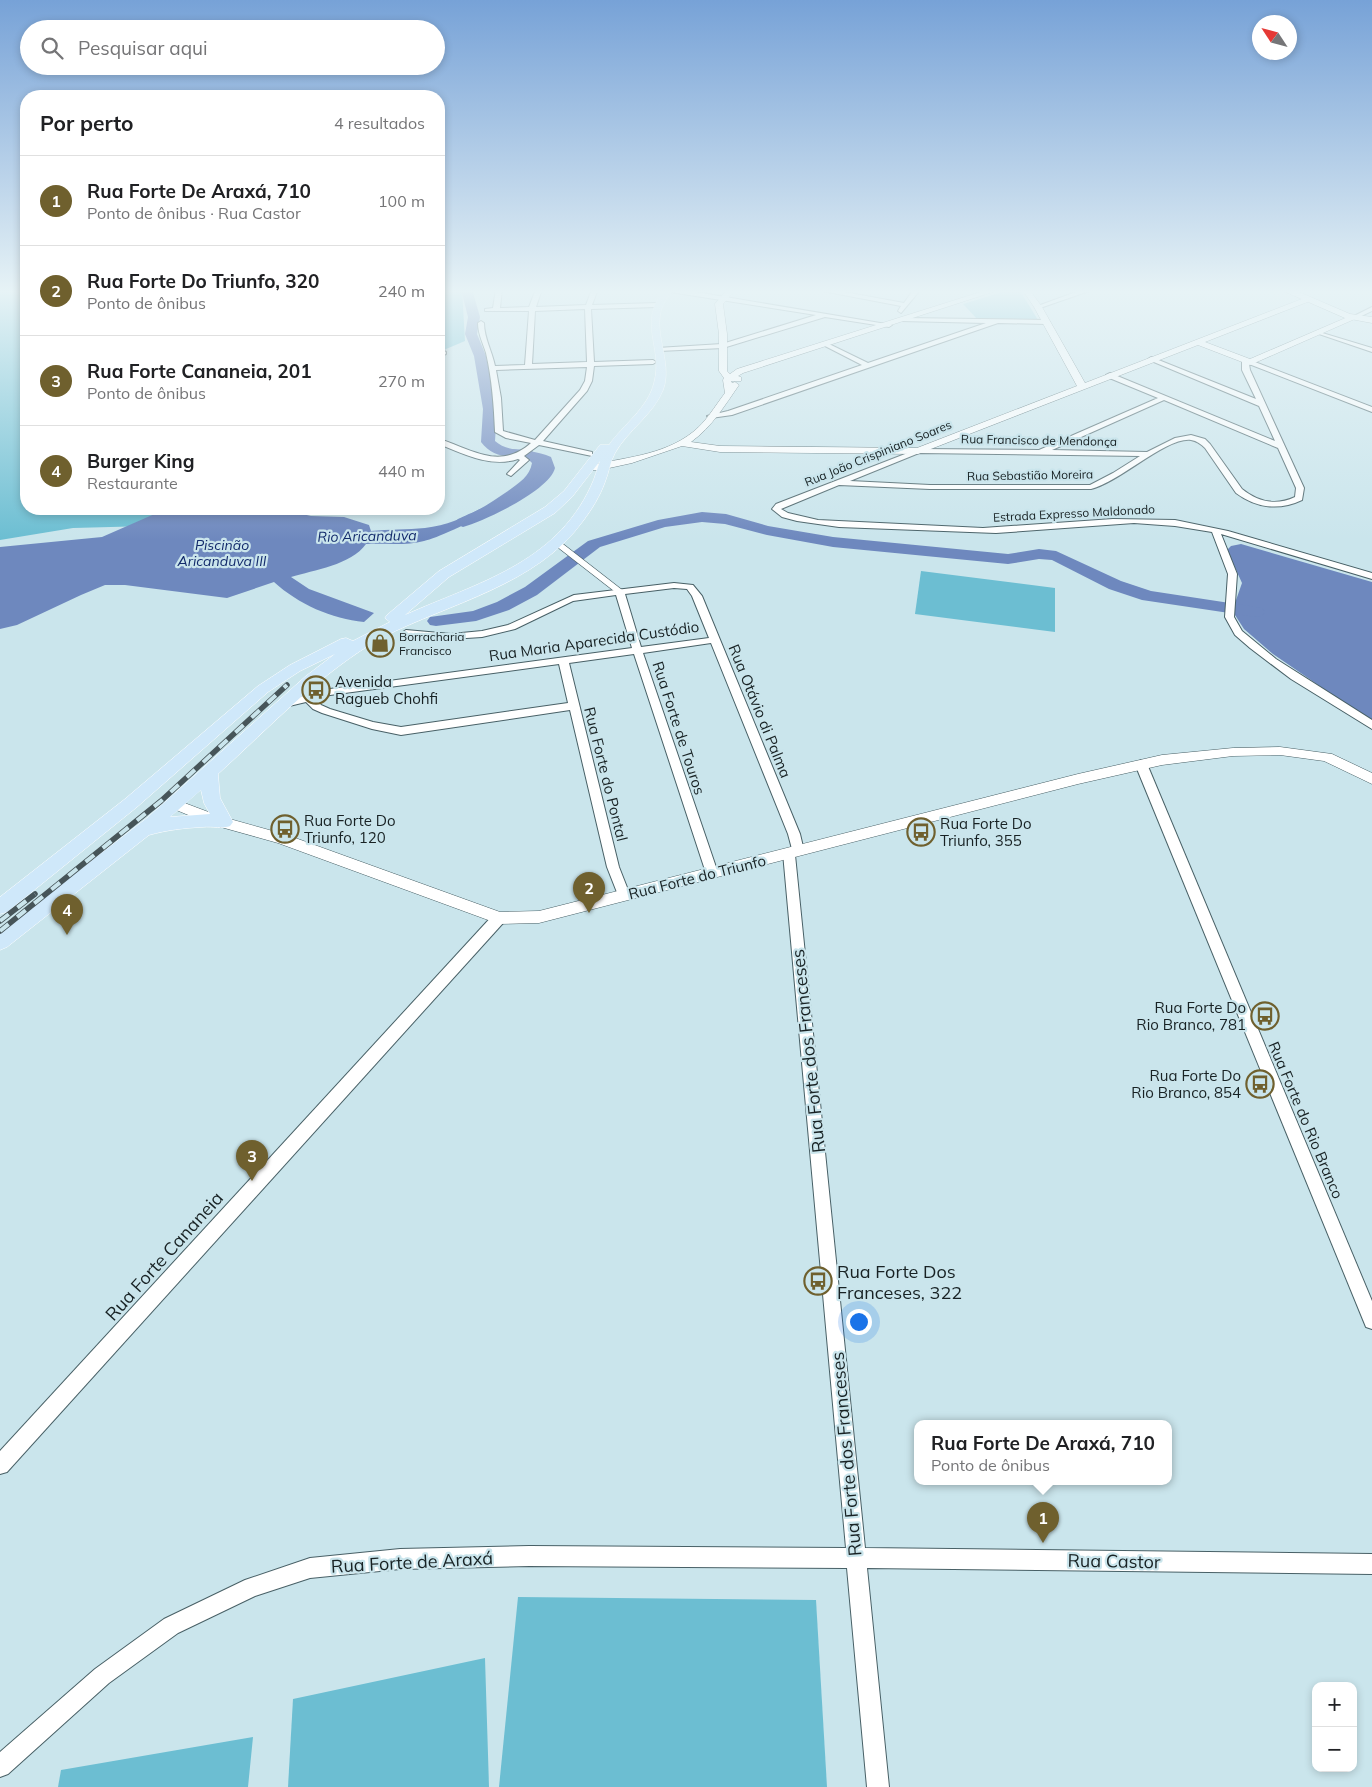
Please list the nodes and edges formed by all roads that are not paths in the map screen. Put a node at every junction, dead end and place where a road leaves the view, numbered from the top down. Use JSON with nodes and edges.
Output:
{"nodes":[{"id":1,"x":492,"y":372,"type":"edge"},
{"id":2,"x":590,"y":372,"type":"edge"},
{"id":3,"x":653,"y":372,"type":"edge"},
{"id":4,"x":659,"y":372,"type":"edge"},
{"id":5,"x":724,"y":372,"type":"edge"},
{"id":6,"x":737,"y":372,"type":"edge"},
{"id":7,"x":750,"y":372,"type":"edge"},
{"id":8,"x":849,"y":372,"type":"edge"},
{"id":9,"x":1074,"y":372,"type":"edge"},
{"id":10,"x":1117,"y":372,"type":"edge"},
{"id":11,"x":1184,"y":372,"type":"edge"},
{"id":12,"x":1247,"y":372,"type":"edge"},
{"id":13,"x":1277,"y":372,"type":"edge"},
{"id":14,"x":1110,"y":375,"type":"junction"},
{"id":15,"x":729,"y":377,"type":"junction"},
{"id":16,"x":740,"y":379,"type":"junction"},
{"id":17,"x":1082,"y":386,"type":"junction"},
{"id":18,"x":729,"y":393,"type":"junction"},
{"id":19,"x":1163,"y":398,"type":"junction"},
{"id":20,"x":1261,"y":404,"type":"junction"},
{"id":21,"x":1372,"y":410,"type":"edge"},
{"id":22,"x":711,"y":416,"type":"junction"},
{"id":23,"x":536,"y":442,"type":"junction"},
{"id":24,"x":445,"y":443,"type":"edge"},
{"id":25,"x":681,"y":443,"type":"junction"},
{"id":26,"x":1280,"y":446,"type":"junction"},
{"id":27,"x":663,"y":449,"type":"junction"},
{"id":28,"x":720,"y":449,"type":"junction"},
{"id":29,"x":918,"y":451,"type":"junction"},
{"id":30,"x":1040,"y":452,"type":"junction"},
{"id":31,"x":523,"y":453,"type":"junction"},
{"id":32,"x":1146,"y":454,"type":"junction"},
{"id":33,"x":636,"y":459,"type":"junction"},
{"id":34,"x":624,"y":461,"type":"joint"},
{"id":35,"x":596,"y":465,"type":"junction"},
{"id":36,"x":511,"y":474,"type":"dead end"},
{"id":37,"x":837,"y":482,"type":"junction"},
{"id":38,"x":784,"y":515,"type":"joint"},
{"id":39,"x":1215,"y":530,"type":"junction"},
{"id":40,"x":557,"y":543,"type":"junction"},
{"id":41,"x":1372,"y":576,"type":"edge"},
{"id":42,"x":620,"y":592,"type":"junction"},
{"id":43,"x":406,"y":633,"type":"dead end"},
{"id":44,"x":714,"y":640,"type":"junction"},
{"id":45,"x":637,"y":650,"type":"junction"},
{"id":46,"x":562,"y":659,"type":"junction"},
{"id":47,"x":323,"y":669,"type":"junction"},
{"id":48,"x":270,"y":684,"type":"junction"},
{"id":49,"x":330,"y":692,"type":"junction"},
{"id":50,"x":302,"y":695,"type":"junction"},
{"id":51,"x":253,"y":698,"type":"junction"},
{"id":52,"x":574,"y":706,"type":"junction"},
{"id":53,"x":1372,"y":726,"type":"edge"},
{"id":54,"x":1140,"y":764,"type":"junction"},
{"id":55,"x":210,"y":772,"type":"junction"},
{"id":56,"x":1372,"y":779,"type":"edge"},
{"id":57,"x":174,"y":804,"type":"junction"},
{"id":58,"x":220,"y":821,"type":"junction"},
{"id":59,"x":144,"y":830,"type":"junction"},
{"id":60,"x":793,"y":852,"type":"junction"},
{"id":61,"x":712,"y":873,"type":"junction"},
{"id":62,"x":624,"y":895,"type":"junction"},
{"id":63,"x":0,"y":907,"type":"edge"},
{"id":64,"x":499,"y":918,"type":"junction"},
{"id":65,"x":0,"y":942,"type":"edge"},
{"id":66,"x":1372,"y":1321,"type":"edge"},
{"id":67,"x":0,"y":1465,"type":"edge"},
{"id":68,"x":856,"y":1558,"type":"junction"},
{"id":69,"x":1372,"y":1564,"type":"edge"},
{"id":70,"x":0,"y":1766,"type":"edge"},
{"id":71,"x":878,"y":1787,"type":"edge"}],
"edges":[{"from":1,"to":23,"type":"street"},
{"from":2,"to":23,"type":"street"},
{"from":3,"to":35,"type":"main road"},
{"from":4,"to":35,"type":"main road"},
{"from":5,"to":15,"type":"street"},
{"from":6,"to":15,"type":"street"},
{"from":7,"to":16,"type":"street"},
{"from":8,"to":22,"type":"street"},
{"from":9,"to":17,"type":"street"},
{"from":10,"to":14,"type":"street","name":"Rua João Crispiniano Soares"},
{"from":11,"to":20,"type":"street"},
{"from":12,"to":20,"type":"street","name":"Rua Sebastião Moreira"},
{"from":13,"to":21,"type":"street"},
{"from":14,"to":17,"type":"street","name":"Rua João Crispiniano Soares"},
{"from":14,"to":19,"type":"street"},
{"from":15,"to":16,"type":"street"},
{"from":15,"to":18,"type":"street"},
{"from":16,"to":18,"type":"street"},
{"from":17,"to":29,"type":"street","name":"Rua João Crispiniano Soares"},
{"from":18,"to":22,"type":"street"},
{"from":19,"to":26,"type":"street"},
{"from":19,"to":30,"type":"street"},
{"from":20,"to":26,"type":"street","name":"Rua Sebastião Moreira"},
{"from":22,"to":25,"type":"street"},
{"from":23,"to":31,"type":"street"},
{"from":23,"to":35,"type":"street"},
{"from":24,"to":31,"type":"street"},
{"from":25,"to":27,"type":"street"},
{"from":25,"to":28,"type":"street","name":"Rua Francisco de Mendonça"},
{"from":26,"to":32,"type":"street","name":"Rua Sebastião Moreira"},
{"from":27,"to":28,"type":"street","name":"Rua Francisco de Mendonça"},
{"from":27,"to":33,"type":"street"},
{"from":28,"to":29,"type":"street","name":"Rua Francisco de Mendonça"},
{"from":29,"to":30,"type":"street","name":"Rua Francisco de Mendonça"},
{"from":29,"to":37,"type":"street","name":"Rua João Crispiniano Soares"},
{"from":30,"to":32,"type":"street","name":"Rua Francisco de Mendonça"},
{"from":31,"to":36,"type":"street"},
{"from":32,"to":37,"type":"street","name":"Rua Sebastião Moreira"},
{"from":33,"to":34,"type":"street"},
{"from":33,"to":35,"type":"street"},
{"from":34,"to":35,"type":"main road"},
{"from":35,"to":40,"type":"main road"},
{"from":35,"to":48,"type":"main road"},
{"from":37,"to":38,"type":"street","name":"Rua João Crispiniano Soares"},
{"from":38,"to":39,"type":"street","name":"Estrada Expresso Maldonado"},
{"from":39,"to":41,"type":"street","name":"Estrada Expresso Maldonado"},
{"from":39,"to":53,"type":"street"},
{"from":40,"to":42,"type":"street"},
{"from":40,"to":47,"type":"main road"},
{"from":42,"to":43,"type":"street"},
{"from":42,"to":44,"type":"street","name":"Rua Otávio di Palma"},
{"from":42,"to":45,"type":"street","name":"Rua Forte de Touros"},
{"from":44,"to":45,"type":"street","name":"Rua Maria Aparecida Custódio"},
{"from":44,"to":60,"type":"street","name":"Rua Otávio di Palma"},
{"from":45,"to":46,"type":"street","name":"Rua Maria Aparecida Custódio"},
{"from":45,"to":61,"type":"street","name":"Rua Forte de Touros"},
{"from":46,"to":49,"type":"street","name":"Rua Maria Aparecida Custódio"},
{"from":46,"to":52,"type":"street","name":"Rua Forte do Pontal"},
{"from":47,"to":49,"type":"street"},
{"from":47,"to":50,"type":"main road"},
{"from":48,"to":50,"type":"main road"},
{"from":48,"to":51,"type":"main road"},
{"from":49,"to":50,"type":"street","name":"Rua Maria Aparecida Custódio"},
{"from":50,"to":52,"type":"street"},
{"from":50,"to":55,"type":"main road"},
{"from":51,"to":57,"type":"main road"},
{"from":51,"to":63,"type":"main road"},
{"from":52,"to":62,"type":"street","name":"Rua Forte do Pontal"},
{"from":54,"to":56,"type":"street","name":"Rua Forte do Triunfo"},
{"from":54,"to":60,"type":"street","name":"Rua Forte do Triunfo"},
{"from":54,"to":66,"type":"street","name":"Rua Forte do Rio Branco"},
{"from":55,"to":57,"type":"main road"},
{"from":55,"to":58,"type":"main road"},
{"from":57,"to":58,"type":"street","name":"Rua Forte do Triunfo"},
{"from":57,"to":59,"type":"main road"},
{"from":58,"to":59,"type":"main road"},
{"from":58,"to":64,"type":"street","name":"Rua Forte do Triunfo"},
{"from":59,"to":65,"type":"main road"},
{"from":60,"to":61,"type":"street","name":"Rua Forte do Triunfo"},
{"from":60,"to":68,"type":"street","name":"Rua Forte dos Franceses"},
{"from":61,"to":62,"type":"street","name":"Rua Forte do Triunfo"},
{"from":62,"to":64,"type":"street","name":"Rua Forte do Triunfo"},
{"from":64,"to":67,"type":"street","name":"Rua Forte Cananeia"},
{"from":68,"to":69,"type":"street","name":"Rua Castor"},
{"from":68,"to":70,"type":"street","name":"Rua Forte de Araxá"},
{"from":68,"to":71,"type":"street","name":"Rua Forte dos Franceses"}]}
